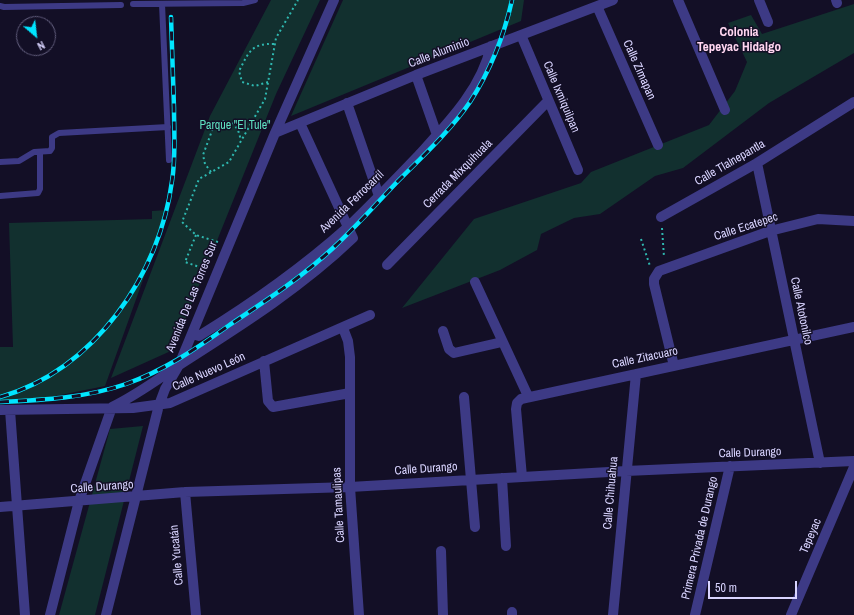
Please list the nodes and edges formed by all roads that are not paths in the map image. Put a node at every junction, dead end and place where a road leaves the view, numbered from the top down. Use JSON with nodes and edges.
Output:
{"nodes":[{"id":1,"x":255,"y":0,"type":"edge"},
{"id":2,"x":334,"y":0,"type":"edge"},
{"id":3,"x":613,"y":0,"type":"edge"},
{"id":4,"x":678,"y":0,"type":"edge"},
{"id":5,"x":759,"y":0,"type":"edge"},
{"id":6,"x":53,"y":3,"type":"edge"},
{"id":7,"x":133,"y":4,"type":"dead end"},
{"id":8,"x":162,"y":4,"type":"junction"},
{"id":9,"x":122,"y":5,"type":"dead end"},
{"id":10,"x":0,"y":6,"type":"edge"},
{"id":11,"x":597,"y":6,"type":"junction"},
{"id":12,"x":768,"y":22,"type":"dead end"},
{"id":13,"x":521,"y":34,"type":"junction"},
{"id":14,"x":491,"y":46,"type":"junction"},
{"id":15,"x":416,"y":75,"type":"junction"},
{"id":16,"x":548,"y":101,"type":"junction"},
{"id":17,"x":854,"y":102,"type":"edge"},
{"id":18,"x":347,"y":103,"type":"junction"},
{"id":19,"x":725,"y":110,"type":"dead end"},
{"id":20,"x":300,"y":123,"type":"junction"},
{"id":21,"x":168,"y":127,"type":"junction"},
{"id":22,"x":275,"y":133,"type":"junction"},
{"id":23,"x":437,"y":135,"type":"junction"},
{"id":24,"x":658,"y":145,"type":"dead end"},
{"id":25,"x":40,"y":152,"type":"junction"},
{"id":26,"x":169,"y":160,"type":"dead end"},
{"id":27,"x":0,"y":162,"type":"edge"},
{"id":28,"x":757,"y":164,"type":"junction"},
{"id":29,"x":578,"y":170,"type":"dead end"},
{"id":30,"x":0,"y":196,"type":"edge"},
{"id":31,"x":379,"y":196,"type":"junction"},
{"id":32,"x":661,"y":217,"type":"road end"},
{"id":33,"x":854,"y":221,"type":"edge"},
{"id":34,"x":348,"y":226,"type":"junction"},
{"id":35,"x":770,"y":231,"type":"junction"},
{"id":36,"x":386,"y":265,"type":"dead end"},
{"id":37,"x":475,"y":282,"type":"dead end"},
{"id":38,"x":370,"y":315,"type":"dead end"},
{"id":39,"x":342,"y":328,"type":"junction"},
{"id":40,"x":854,"y":328,"type":"edge"},
{"id":41,"x":443,"y":332,"type":"dead end"},
{"id":42,"x":192,"y":334,"type":"junction"},
{"id":43,"x":794,"y":341,"type":"junction"},
{"id":44,"x":502,"y":342,"type":"junction"},
{"id":45,"x":264,"y":361,"type":"junction"},
{"id":46,"x":179,"y":366,"type":"junction"},
{"id":47,"x":674,"y":366,"type":"junction"},
{"id":48,"x":636,"y":374,"type":"junction"},
{"id":49,"x":350,"y":394,"type":"junction"},
{"id":50,"x":528,"y":396,"type":"junction"},
{"id":51,"x":464,"y":397,"type":"dead end"},
{"id":52,"x":158,"y":405,"type":"junction"},
{"id":53,"x":112,"y":407,"type":"junction"},
{"id":54,"x":5,"y":410,"type":"edge"},
{"id":55,"x":854,"y":461,"type":"edge"},
{"id":56,"x":820,"y":463,"type":"junction"},
{"id":57,"x":730,"y":466,"type":"junction"},
{"id":58,"x":854,"y":467,"type":"edge"},
{"id":59,"x":626,"y":471,"type":"junction"},
{"id":60,"x":522,"y":477,"type":"junction"},
{"id":61,"x":502,"y":478,"type":"junction"},
{"id":62,"x":470,"y":479,"type":"junction"},
{"id":63,"x":350,"y":487,"type":"junction"},
{"id":64,"x":185,"y":492,"type":"junction"},
{"id":65,"x":137,"y":497,"type":"junction"},
{"id":66,"x":79,"y":501,"type":"junction"},
{"id":67,"x":17,"y":506,"type":"junction"},
{"id":68,"x":0,"y":507,"type":"edge"},
{"id":69,"x":474,"y":527,"type":"dead end"},
{"id":70,"x":506,"y":546,"type":"dead end"},
{"id":71,"x":441,"y":551,"type":"dead end"},
{"id":72,"x":25,"y":615,"type":"edge"},
{"id":73,"x":50,"y":615,"type":"edge"},
{"id":74,"x":106,"y":615,"type":"edge"},
{"id":75,"x":196,"y":615,"type":"edge"},
{"id":76,"x":359,"y":615,"type":"edge"},
{"id":77,"x":443,"y":615,"type":"edge"},
{"id":78,"x":613,"y":615,"type":"edge"},
{"id":79,"x":694,"y":615,"type":"edge"},
{"id":80,"x":791,"y":615,"type":"edge"}],
"edges":[{"from":1,"to":8,"type":"lane"},
{"from":2,"to":22,"type":"street","name":"Avenida De Las Torres Sur"},
{"from":3,"to":11,"type":"street","name":"Calle Aluminio"},
{"from":4,"to":19,"type":"street"},
{"from":5,"to":12,"type":"street"},
{"from":6,"to":9,"type":"lane"},
{"from":6,"to":10,"type":"lane"},
{"from":7,"to":8,"type":"lane"},
{"from":8,"to":21,"type":"lane"},
{"from":11,"to":13,"type":"street","name":"Calle Aluminio"},
{"from":11,"to":24,"type":"street","name":"Calle Zimapan"},
{"from":13,"to":14,"type":"street","name":"Calle Aluminio"},
{"from":13,"to":16,"type":"street","name":"Calle Ixmiquilpan"},
{"from":14,"to":15,"type":"street","name":"Calle Aluminio"},
{"from":14,"to":23,"type":"street","name":"Avenida Ferrocarril"},
{"from":15,"to":18,"type":"street","name":"Calle Aluminio"},
{"from":15,"to":23,"type":"street"},
{"from":16,"to":29,"type":"street","name":"Calle Ixmiquilpan"},
{"from":16,"to":36,"type":"street","name":"Cerrada Mixquihuala"},
{"from":17,"to":28,"type":"street","name":"Calle Tlalnepantla"},
{"from":18,"to":20,"type":"street","name":"Calle Aluminio"},
{"from":18,"to":31,"type":"street"},
{"from":20,"to":22,"type":"street","name":"Calle Aluminio"},
{"from":20,"to":34,"type":"street"},
{"from":21,"to":25,"type":"lane"},
{"from":21,"to":26,"type":"lane"},
{"from":22,"to":42,"type":"street","name":"Avenida De Las Torres Sur"},
{"from":23,"to":31,"type":"street","name":"Avenida Ferrocarril"},
{"from":25,"to":27,"type":"lane"},
{"from":25,"to":30,"type":"lane"},
{"from":28,"to":32,"type":"street","name":"Calle Tlalnepantla"},
{"from":28,"to":35,"type":"street","name":"Calle Atotonilco"},
{"from":31,"to":34,"type":"street","name":"Avenida Ferrocarril"},
{"from":33,"to":35,"type":"street","name":"Calle Ecatepec"},
{"from":34,"to":42,"type":"street","name":"Avenida Ferrocarril"},
{"from":34,"to":46,"type":"street"},
{"from":35,"to":43,"type":"street","name":"Calle Atotonilco"},
{"from":35,"to":47,"type":"street","name":"Calle Ecatepec"},
{"from":37,"to":44,"type":"street"},
{"from":38,"to":39,"type":"street","name":"Calle Nuevo León"},
{"from":39,"to":45,"type":"street","name":"Calle Nuevo León"},
{"from":39,"to":49,"type":"street","name":"Calle Tamaulipas"},
{"from":40,"to":43,"type":"street","name":"Calle Zitacuaro"},
{"from":41,"to":44,"type":"street"},
{"from":42,"to":46,"type":"street","name":"Avenida De Las Torres Sur"},
{"from":43,"to":47,"type":"street","name":"Calle Zitacuaro"},
{"from":43,"to":56,"type":"street","name":"Calle Atotonilco"},
{"from":44,"to":50,"type":"street"},
{"from":45,"to":49,"type":"street"},
{"from":45,"to":52,"type":"street","name":"Calle Nuevo León"},
{"from":46,"to":52,"type":"street","name":"Avenida De Las Torres Sur"},
{"from":46,"to":53,"type":"street"},
{"from":47,"to":48,"type":"street","name":"Calle Zitacuaro"},
{"from":48,"to":50,"type":"street","name":"Calle Zitacuaro"},
{"from":48,"to":59,"type":"street","name":"Calle Chihuahua"},
{"from":49,"to":63,"type":"street","name":"Calle Tamaulipas"},
{"from":50,"to":60,"type":"street"},
{"from":51,"to":62,"type":"street"},
{"from":52,"to":53,"type":"street","name":"Calle Nuevo León"},
{"from":52,"to":65,"type":"street","name":"Avenida De Las Torres Sur"},
{"from":53,"to":54,"type":"street","name":"Calle Nuevo León"},
{"from":53,"to":66,"type":"street"},
{"from":54,"to":67,"type":"street"},
{"from":55,"to":56,"type":"street","name":"Calle Durango"},
{"from":56,"to":57,"type":"street","name":"Calle Durango"},
{"from":57,"to":59,"type":"street","name":"Calle Durango"},
{"from":57,"to":79,"type":"street","name":"Primera Privada de Durango"},
{"from":58,"to":80,"type":"street","name":"Tepeyac"},
{"from":59,"to":60,"type":"street","name":"Calle Durango"},
{"from":59,"to":78,"type":"street","name":"Calle Chihuahua"},
{"from":60,"to":61,"type":"street","name":"Calle Durango"},
{"from":61,"to":62,"type":"street","name":"Calle Durango"},
{"from":61,"to":70,"type":"street"},
{"from":62,"to":63,"type":"street","name":"Calle Durango"},
{"from":62,"to":69,"type":"street"},
{"from":63,"to":64,"type":"street","name":"Calle Durango"},
{"from":63,"to":76,"type":"street","name":"Calle Tamaulipas"},
{"from":64,"to":65,"type":"street","name":"Calle Durango"},
{"from":64,"to":75,"type":"street","name":"Calle Yucatán"},
{"from":65,"to":66,"type":"street","name":"Calle Durango"},
{"from":65,"to":74,"type":"street","name":"Avenida De Las Torres Sur"},
{"from":66,"to":67,"type":"street","name":"Calle Durango"},
{"from":66,"to":73,"type":"street"},
{"from":67,"to":68,"type":"street","name":"Calle Durango"},
{"from":67,"to":72,"type":"street"},
{"from":71,"to":77,"type":"street"}]}
